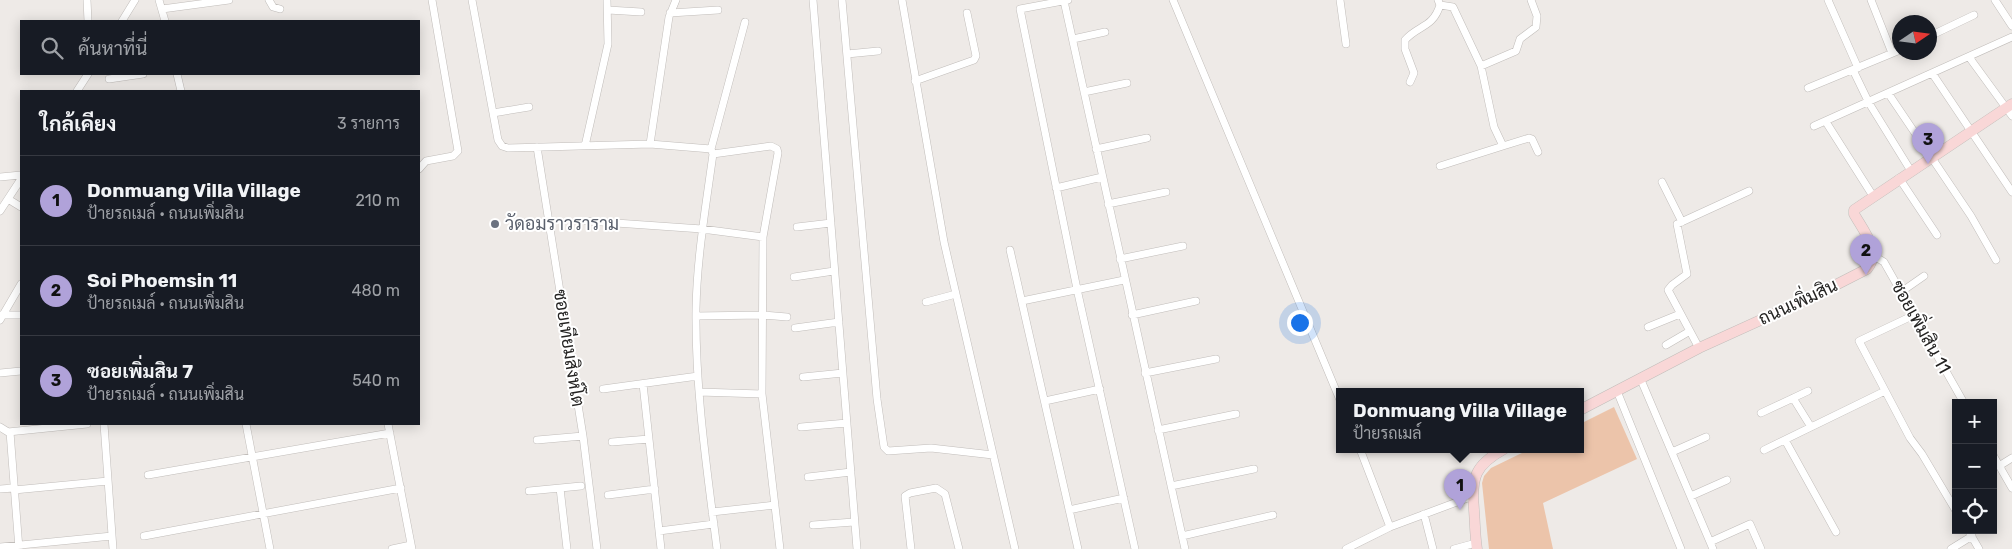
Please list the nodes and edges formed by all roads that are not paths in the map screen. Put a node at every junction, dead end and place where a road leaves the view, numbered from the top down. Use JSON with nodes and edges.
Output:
{"nodes":[{"id":1,"x":87,"y":0,"type":"edge"},
{"id":2,"x":135,"y":0,"type":"edge"},
{"id":3,"x":159,"y":0,"type":"edge"},
{"id":4,"x":228,"y":0,"type":"edge"},
{"id":5,"x":270,"y":0,"type":"edge"},
{"id":6,"x":432,"y":0,"type":"edge"},
{"id":7,"x":472,"y":0,"type":"edge"},
{"id":8,"x":607,"y":0,"type":"edge"},
{"id":9,"x":676,"y":0,"type":"edge"},
{"id":10,"x":813,"y":0,"type":"edge"},
{"id":11,"x":842,"y":0,"type":"edge"},
{"id":12,"x":902,"y":0,"type":"edge"},
{"id":13,"x":1066,"y":0,"type":"edge"},
{"id":14,"x":1173,"y":0,"type":"edge"},
{"id":15,"x":1340,"y":0,"type":"edge"},
{"id":16,"x":1531,"y":0,"type":"edge"},
{"id":17,"x":1828,"y":0,"type":"edge"},
{"id":18,"x":1871,"y":0,"type":"edge"},
{"id":19,"x":1995,"y":0,"type":"edge"},
{"id":20,"x":1439,"y":3,"type":"edge"},
{"id":21,"x":280,"y":9,"type":"dead end"},
{"id":22,"x":162,"y":10,"type":"junction"},
{"id":23,"x":608,"y":10,"type":"junction"},
{"id":24,"x":718,"y":10,"type":"dead end"},
{"id":25,"x":641,"y":12,"type":"dead end"},
{"id":26,"x":670,"y":13,"type":"junction"},
{"id":27,"x":966,"y":13,"type":"dead end"},
{"id":28,"x":1974,"y":16,"type":"dead end"},
{"id":29,"x":88,"y":20,"type":"edge"},
{"id":30,"x":123,"y":20,"type":"edge"},
{"id":31,"x":165,"y":20,"type":"edge"},
{"id":32,"x":745,"y":22,"type":"dead end"},
{"id":33,"x":2012,"y":26,"type":"edge"},
{"id":34,"x":1105,"y":32,"type":"dead end"},
{"id":35,"x":1937,"y":33,"type":"edge"},
{"id":36,"x":2012,"y":36,"type":"edge"},
{"id":37,"x":1073,"y":39,"type":"junction"},
{"id":38,"x":1346,"y":44,"type":"dead end"},
{"id":39,"x":1892,"y":44,"type":"edge"},
{"id":40,"x":878,"y":51,"type":"dead end"},
{"id":41,"x":847,"y":54,"type":"junction"},
{"id":42,"x":1892,"y":54,"type":"edge"},
{"id":43,"x":1970,"y":57,"type":"junction"},
{"id":44,"x":1481,"y":66,"type":"junction"},
{"id":45,"x":1856,"y":69,"type":"junction"},
{"id":46,"x":1932,"y":73,"type":"junction"},
{"id":47,"x":87,"y":75,"type":"edge"},
{"id":48,"x":136,"y":75,"type":"edge"},
{"id":49,"x":177,"y":75,"type":"edge"},
{"id":50,"x":109,"y":79,"type":"dead end"},
{"id":51,"x":916,"y":81,"type":"junction"},
{"id":52,"x":1410,"y":82,"type":"dead end"},
{"id":53,"x":1127,"y":83,"type":"dead end"},
{"id":54,"x":1808,"y":88,"type":"dead end"},
{"id":55,"x":77,"y":90,"type":"edge"},
{"id":56,"x":180,"y":90,"type":"edge"},
{"id":57,"x":1084,"y":92,"type":"junction"},
{"id":58,"x":1888,"y":93,"type":"junction"},
{"id":59,"x":1869,"y":102,"type":"junction"},
{"id":60,"x":529,"y":107,"type":"dead end"},
{"id":61,"x":2010,"y":109,"type":"edge"},
{"id":62,"x":493,"y":113,"type":"junction"},
{"id":63,"x":1826,"y":122,"type":"junction"},
{"id":64,"x":1814,"y":126,"type":"dead end"},
{"id":65,"x":1971,"y":131,"type":"junction"},
{"id":66,"x":1147,"y":138,"type":"dead end"},
{"id":67,"x":650,"y":144,"type":"junction"},
{"id":68,"x":585,"y":146,"type":"junction"},
{"id":69,"x":1503,"y":146,"type":"junction"},
{"id":70,"x":537,"y":148,"type":"junction"},
{"id":71,"x":1096,"y":149,"type":"junction"},
{"id":72,"x":712,"y":151,"type":"junction"},
{"id":73,"x":1538,"y":152,"type":"dead end"},
{"id":74,"x":1932,"y":158,"type":"junction"},
{"id":75,"x":1440,"y":166,"type":"dead end"},
{"id":76,"x":420,"y":168,"type":"edge"},
{"id":77,"x":1911,"y":171,"type":"junction"},
{"id":78,"x":1102,"y":176,"type":"junction"},
{"id":79,"x":0,"y":177,"type":"edge"},
{"id":80,"x":20,"y":177,"type":"edge"},
{"id":81,"x":1899,"y":178,"type":"junction"},
{"id":82,"x":20,"y":179,"type":"edge"},
{"id":83,"x":1662,"y":182,"type":"dead end"},
{"id":84,"x":1056,"y":188,"type":"junction"},
{"id":85,"x":1750,"y":191,"type":"dead end"},
{"id":86,"x":1166,"y":192,"type":"dead end"},
{"id":87,"x":2012,"y":192,"type":"edge"},
{"id":88,"x":1873,"y":196,"type":"junction"},
{"id":89,"x":8,"y":198,"type":"junction"},
{"id":90,"x":1108,"y":204,"type":"junction"},
{"id":91,"x":20,"y":206,"type":"edge"},
{"id":92,"x":0,"y":211,"type":"edge"},
{"id":93,"x":587,"y":221,"type":"dead end"},
{"id":94,"x":1682,"y":222,"type":"junction"},
{"id":95,"x":831,"y":223,"type":"junction"},
{"id":96,"x":797,"y":227,"type":"dead end"},
{"id":97,"x":702,"y":230,"type":"junction"},
{"id":98,"x":1937,"y":235,"type":"dead end"},
{"id":99,"x":763,"y":237,"type":"junction"},
{"id":100,"x":1183,"y":246,"type":"dead end"},
{"id":101,"x":1010,"y":250,"type":"dead end"},
{"id":102,"x":1874,"y":256,"type":"junction"},
{"id":103,"x":1120,"y":260,"type":"junction"},
{"id":104,"x":1996,"y":260,"type":"dead end"},
{"id":105,"x":834,"y":271,"type":"junction"},
{"id":106,"x":1924,"y":276,"type":"dead end"},
{"id":107,"x":794,"y":277,"type":"dead end"},
{"id":108,"x":1124,"y":280,"type":"junction"},
{"id":109,"x":20,"y":286,"type":"edge"},
{"id":110,"x":1077,"y":289,"type":"junction"},
{"id":111,"x":1901,"y":292,"type":"junction"},
{"id":112,"x":956,"y":294,"type":"junction"},
{"id":113,"x":1022,"y":301,"type":"junction"},
{"id":114,"x":1196,"y":301,"type":"dead end"},
{"id":115,"x":926,"y":302,"type":"dead end"},
{"id":116,"x":1680,"y":314,"type":"junction"},
{"id":117,"x":20,"y":315,"type":"edge"},
{"id":118,"x":763,"y":315,"type":"junction"},
{"id":119,"x":1132,"y":315,"type":"junction"},
{"id":120,"x":1914,"y":315,"type":"junction"},
{"id":121,"x":696,"y":316,"type":"junction"},
{"id":122,"x":1,"y":317,"type":"edge"},
{"id":123,"x":787,"y":317,"type":"dead end"},
{"id":124,"x":839,"y":322,"type":"junction"},
{"id":125,"x":1648,"y":327,"type":"dead end"},
{"id":126,"x":795,"y":328,"type":"dead end"},
{"id":127,"x":1690,"y":332,"type":"junction"},
{"id":128,"x":1666,"y":344,"type":"dead end"},
{"id":129,"x":1699,"y":348,"type":"junction"},
{"id":130,"x":1216,"y":359,"type":"dead end"},
{"id":131,"x":20,"y":371,"type":"edge"},
{"id":132,"x":0,"y":373,"type":"edge"},
{"id":133,"x":842,"y":373,"type":"junction"},
{"id":134,"x":1145,"y":374,"type":"junction"},
{"id":135,"x":698,"y":376,"type":"junction"},
{"id":136,"x":803,"y":377,"type":"dead end"},
{"id":137,"x":1641,"y":380,"type":"junction"},
{"id":138,"x":643,"y":384,"type":"junction"},
{"id":139,"x":603,"y":389,"type":"dead end"},
{"id":140,"x":1100,"y":389,"type":"junction"},
{"id":141,"x":1336,"y":390,"type":"edge"},
{"id":142,"x":1617,"y":391,"type":"junction"},
{"id":143,"x":1808,"y":391,"type":"dead end"},
{"id":144,"x":1885,"y":391,"type":"junction"},
{"id":145,"x":700,"y":392,"type":"junction"},
{"id":146,"x":762,"y":394,"type":"junction"},
{"id":147,"x":1793,"y":398,"type":"junction"},
{"id":148,"x":1962,"y":399,"type":"edge"},
{"id":149,"x":1044,"y":401,"type":"junction"},
{"id":150,"x":1584,"y":408,"type":"edge"},
{"id":151,"x":1761,"y":413,"type":"dead end"},
{"id":152,"x":1236,"y":414,"type":"dead end"},
{"id":153,"x":847,"y":423,"type":"junction"},
{"id":154,"x":77,"y":425,"type":"edge"},
{"id":155,"x":104,"y":425,"type":"edge"},
{"id":156,"x":246,"y":425,"type":"edge"},
{"id":157,"x":388,"y":425,"type":"edge"},
{"id":158,"x":0,"y":426,"type":"edge"},
{"id":159,"x":800,"y":427,"type":"dead end"},
{"id":160,"x":1811,"y":428,"type":"junction"},
{"id":161,"x":1158,"y":430,"type":"junction"},
{"id":162,"x":6,"y":432,"type":"edge"},
{"id":163,"x":390,"y":433,"type":"junction"},
{"id":164,"x":583,"y":436,"type":"junction"},
{"id":165,"x":1706,"y":437,"type":"dead end"},
{"id":166,"x":649,"y":439,"type":"junction"},
{"id":167,"x":537,"y":440,"type":"dead end"},
{"id":168,"x":1786,"y":440,"type":"junction"},
{"id":169,"x":612,"y":442,"type":"dead end"},
{"id":170,"x":1764,"y":450,"type":"dead end"},
{"id":171,"x":1672,"y":452,"type":"junction"},
{"id":172,"x":1362,"y":453,"type":"edge"},
{"id":173,"x":1497,"y":453,"type":"edge"},
{"id":174,"x":992,"y":455,"type":"junction"},
{"id":175,"x":252,"y":458,"type":"junction"},
{"id":176,"x":2012,"y":458,"type":"edge"},
{"id":177,"x":1997,"y":462,"type":"edge"},
{"id":178,"x":1999,"y":466,"type":"junction"},
{"id":179,"x":1254,"y":469,"type":"dead end"},
{"id":180,"x":851,"y":472,"type":"junction"},
{"id":181,"x":148,"y":475,"type":"dead end"},
{"id":182,"x":808,"y":477,"type":"dead end"},
{"id":183,"x":1727,"y":480,"type":"dead end"},
{"id":184,"x":108,"y":481,"type":"junction"},
{"id":185,"x":581,"y":486,"type":"dead end"},
{"id":186,"x":1171,"y":486,"type":"junction"},
{"id":187,"x":14,"y":488,"type":"junction"},
{"id":188,"x":401,"y":488,"type":"junction"},
{"id":189,"x":560,"y":488,"type":"junction"},
{"id":190,"x":2012,"y":488,"type":"edge"},
{"id":191,"x":0,"y":489,"type":"edge"},
{"id":192,"x":655,"y":489,"type":"junction"},
{"id":193,"x":529,"y":491,"type":"dead end"},
{"id":194,"x":608,"y":494,"type":"dead end"},
{"id":195,"x":1473,"y":496,"type":"junction"},
{"id":196,"x":1691,"y":496,"type":"junction"},
{"id":197,"x":1124,"y":498,"type":"junction"},
{"id":198,"x":1952,"y":503,"type":"edge"},
{"id":199,"x":775,"y":505,"type":"junction"},
{"id":200,"x":1069,"y":510,"type":"junction"},
{"id":201,"x":712,"y":512,"type":"junction"},
{"id":202,"x":263,"y":514,"type":"junction"},
{"id":203,"x":1424,"y":514,"type":"junction"},
{"id":204,"x":1273,"y":515,"type":"dead end"},
{"id":205,"x":854,"y":522,"type":"junction"},
{"id":206,"x":714,"y":524,"type":"junction"},
{"id":207,"x":813,"y":525,"type":"dead end"},
{"id":208,"x":1390,"y":527,"type":"junction"},
{"id":209,"x":659,"y":531,"type":"junction"},
{"id":210,"x":1836,"y":532,"type":"dead end"},
{"id":211,"x":1969,"y":534,"type":"edge"},
{"id":212,"x":1971,"y":534,"type":"edge"},
{"id":213,"x":112,"y":536,"type":"junction"},
{"id":214,"x":144,"y":536,"type":"dead end"},
{"id":215,"x":1182,"y":536,"type":"junction"},
{"id":216,"x":1477,"y":546,"type":"edge"},
{"id":217,"x":1712,"y":546,"type":"edge"},
{"id":218,"x":0,"y":547,"type":"edge"},
{"id":219,"x":19,"y":547,"type":"edge"},
{"id":220,"x":412,"y":547,"type":"edge"},
{"id":221,"x":113,"y":549,"type":"edge"},
{"id":222,"x":270,"y":549,"type":"edge"},
{"id":223,"x":392,"y":549,"type":"edge"},
{"id":224,"x":567,"y":549,"type":"edge"},
{"id":225,"x":596,"y":549,"type":"edge"},
{"id":226,"x":660,"y":549,"type":"edge"},
{"id":227,"x":717,"y":549,"type":"edge"},
{"id":228,"x":780,"y":549,"type":"edge"},
{"id":229,"x":857,"y":549,"type":"edge"},
{"id":230,"x":911,"y":549,"type":"edge"},
{"id":231,"x":959,"y":549,"type":"edge"},
{"id":232,"x":1015,"y":549,"type":"edge"},
{"id":233,"x":1078,"y":549,"type":"edge"},
{"id":234,"x":1135,"y":549,"type":"edge"},
{"id":235,"x":1185,"y":549,"type":"edge"},
{"id":236,"x":1346,"y":549,"type":"edge"},
{"id":237,"x":1433,"y":549,"type":"edge"},
{"id":238,"x":1454,"y":549,"type":"edge"},
{"id":239,"x":1681,"y":549,"type":"edge"},
{"id":240,"x":1761,"y":549,"type":"edge"},
{"id":241,"x":1951,"y":549,"type":"edge"},
{"id":242,"x":1980,"y":549,"type":"edge"}],
"edges":[{"from":1,"to":29,"type":"street"},
{"from":2,"to":30,"type":"street"},
{"from":3,"to":22,"type":"street"},
{"from":4,"to":22,"type":"street"},
{"from":5,"to":21,"type":"street"},
{"from":6,"to":76,"type":"street"},
{"from":7,"to":62,"type":"street"},
{"from":8,"to":23,"type":"street"},
{"from":9,"to":26,"type":"street"},
{"from":10,"to":95,"type":"street"},
{"from":11,"to":41,"type":"street"},
{"from":12,"to":51,"type":"street"},
{"from":13,"to":37,"type":"street"},
{"from":13,"to":84,"type":"street"},
{"from":14,"to":141,"type":"street"},
{"from":15,"to":38,"type":"street"},
{"from":16,"to":44,"type":"street"},
{"from":17,"to":45,"type":"street"},
{"from":18,"to":39,"type":"street"},
{"from":19,"to":33,"type":"street"},
{"from":20,"to":44,"type":"street"},
{"from":20,"to":52,"type":"street"},
{"from":22,"to":31,"type":"street"},
{"from":23,"to":25,"type":"street"},
{"from":23,"to":68,"type":"street"},
{"from":24,"to":26,"type":"street"},
{"from":26,"to":67,"type":"street"},
{"from":27,"to":51,"type":"street"},
{"from":28,"to":35,"type":"street"},
{"from":32,"to":72,"type":"street"},
{"from":34,"to":37,"type":"street"},
{"from":36,"to":43,"type":"street"},
{"from":37,"to":57,"type":"street"},
{"from":40,"to":41,"type":"street"},
{"from":41,"to":174,"type":"street"},
{"from":42,"to":45,"type":"street"},
{"from":43,"to":46,"type":"street"},
{"from":43,"to":61,"type":"street"},
{"from":44,"to":69,"type":"street"},
{"from":45,"to":54,"type":"street"},
{"from":45,"to":59,"type":"street"},
{"from":46,"to":58,"type":"street"},
{"from":46,"to":65,"type":"street"},
{"from":47,"to":55,"type":"street"},
{"from":48,"to":50,"type":"street"},
{"from":49,"to":56,"type":"street"},
{"from":51,"to":112,"type":"street"},
{"from":53,"to":57,"type":"street"},
{"from":57,"to":71,"type":"street"},
{"from":58,"to":59,"type":"street"},
{"from":58,"to":74,"type":"street"},
{"from":59,"to":63,"type":"street"},
{"from":59,"to":77,"type":"street"},
{"from":60,"to":62,"type":"street"},
{"from":61,"to":65,"type":"street"},
{"from":62,"to":70,"type":"street"},
{"from":63,"to":64,"type":"street"},
{"from":63,"to":88,"type":"street"},
{"from":65,"to":74,"type":"street"},
{"from":65,"to":87,"type":"street"},
{"from":66,"to":71,"type":"street"},
{"from":67,"to":68,"type":"street"},
{"from":67,"to":72,"type":"street"},
{"from":68,"to":70,"type":"street"},
{"from":69,"to":73,"type":"street"},
{"from":69,"to":75,"type":"street"},
{"from":70,"to":164,"type":"street","name":"ซอยเทียมสิงห์โต"},
{"from":71,"to":78,"type":"street"},
{"from":72,"to":97,"type":"street"},
{"from":72,"to":99,"type":"street"},
{"from":74,"to":77,"type":"street"},
{"from":74,"to":104,"type":"street"},
{"from":77,"to":81,"type":"street"},
{"from":78,"to":84,"type":"street"},
{"from":78,"to":90,"type":"street"},
{"from":79,"to":80,"type":"street"},
{"from":81,"to":88,"type":"street"},
{"from":81,"to":98,"type":"street"},
{"from":82,"to":89,"type":"street"},
{"from":83,"to":94,"type":"street"},
{"from":84,"to":110,"type":"street"},
{"from":85,"to":94,"type":"street"},
{"from":86,"to":90,"type":"street"},
{"from":88,"to":102,"type":"street"},
{"from":89,"to":91,"type":"street"},
{"from":89,"to":92,"type":"street"},
{"from":90,"to":103,"type":"street"},
{"from":93,"to":97,"type":"street"},
{"from":94,"to":116,"type":"street"},
{"from":95,"to":96,"type":"street"},
{"from":95,"to":105,"type":"street"},
{"from":97,"to":99,"type":"street"},
{"from":97,"to":121,"type":"street"},
{"from":99,"to":118,"type":"street"},
{"from":100,"to":103,"type":"street"},
{"from":101,"to":113,"type":"street"},
{"from":102,"to":111,"type":"street","name":"ซอยเพิ่มสิน 11"},
{"from":102,"to":129,"type":"street","name":"ถนนเพิ่มสิน"},
{"from":103,"to":108,"type":"street"},
{"from":105,"to":107,"type":"street"},
{"from":105,"to":124,"type":"street"},
{"from":106,"to":111,"type":"street"},
{"from":108,"to":110,"type":"street"},
{"from":108,"to":119,"type":"street"},
{"from":109,"to":122,"type":"street"},
{"from":110,"to":113,"type":"street"},
{"from":110,"to":140,"type":"street"},
{"from":111,"to":120,"type":"street","name":"ซอยเพิ่มสิน 11"},
{"from":112,"to":115,"type":"street"},
{"from":112,"to":174,"type":"street"},
{"from":113,"to":149,"type":"street"},
{"from":114,"to":119,"type":"street"},
{"from":116,"to":125,"type":"street"},
{"from":116,"to":127,"type":"street"},
{"from":117,"to":122,"type":"street"},
{"from":118,"to":121,"type":"street"},
{"from":118,"to":123,"type":"street"},
{"from":118,"to":146,"type":"street"},
{"from":119,"to":134,"type":"street"},
{"from":120,"to":144,"type":"street"},
{"from":120,"to":148,"type":"street","name":"ซอยเพิ่มสิน 11"},
{"from":121,"to":135,"type":"street"},
{"from":124,"to":126,"type":"street"},
{"from":124,"to":133,"type":"street"},
{"from":127,"to":128,"type":"street"},
{"from":127,"to":129,"type":"street"},
{"from":129,"to":137,"type":"street","name":"ถนนเพิ่มสิน"},
{"from":130,"to":134,"type":"street"},
{"from":131,"to":132,"type":"street"},
{"from":133,"to":136,"type":"street"},
{"from":133,"to":153,"type":"street"},
{"from":134,"to":161,"type":"street"},
{"from":135,"to":138,"type":"street"},
{"from":135,"to":145,"type":"street"},
{"from":137,"to":142,"type":"street","name":"ถนนเพิ่มสิน"},
{"from":137,"to":171,"type":"street"},
{"from":138,"to":139,"type":"street"},
{"from":138,"to":166,"type":"street"},
{"from":140,"to":149,"type":"street"},
{"from":140,"to":197,"type":"street"},
{"from":142,"to":150,"type":"street","name":"ถนนเพิ่มสิน"},
{"from":142,"to":239,"type":"street"},
{"from":143,"to":147,"type":"street"},
{"from":144,"to":160,"type":"street"},
{"from":144,"to":198,"type":"street"},
{"from":145,"to":146,"type":"street"},
{"from":145,"to":201,"type":"street"},
{"from":146,"to":199,"type":"street"},
{"from":147,"to":151,"type":"street"},
{"from":147,"to":160,"type":"street"},
{"from":149,"to":200,"type":"street"},
{"from":152,"to":161,"type":"street"},
{"from":153,"to":159,"type":"street"},
{"from":153,"to":180,"type":"street"},
{"from":154,"to":162,"type":"street"},
{"from":155,"to":184,"type":"street"},
{"from":156,"to":175,"type":"street"},
{"from":157,"to":163,"type":"street"},
{"from":158,"to":162,"type":"street"},
{"from":160,"to":168,"type":"street"},
{"from":161,"to":186,"type":"street"},
{"from":162,"to":187,"type":"street"},
{"from":163,"to":175,"type":"street"},
{"from":163,"to":188,"type":"street"},
{"from":164,"to":167,"type":"street"},
{"from":164,"to":225,"type":"street","name":"ซอยเทียมสิงห์โต"},
{"from":165,"to":171,"type":"street"},
{"from":166,"to":169,"type":"street"},
{"from":166,"to":192,"type":"street"},
{"from":168,"to":170,"type":"street"},
{"from":168,"to":210,"type":"street"},
{"from":171,"to":196,"type":"street"},
{"from":172,"to":208,"type":"street"},
{"from":173,"to":195,"type":"street"},
{"from":174,"to":232,"type":"street"},
{"from":175,"to":181,"type":"street"},
{"from":175,"to":202,"type":"street"},
{"from":176,"to":178,"type":"street"},
{"from":177,"to":178,"type":"street"},
{"from":178,"to":190,"type":"street"},
{"from":179,"to":186,"type":"street"},
{"from":180,"to":182,"type":"street"},
{"from":180,"to":205,"type":"street"},
{"from":183,"to":196,"type":"street"},
{"from":184,"to":187,"type":"street"},
{"from":184,"to":213,"type":"street"},
{"from":185,"to":189,"type":"street"},
{"from":186,"to":215,"type":"street"},
{"from":187,"to":191,"type":"street"},
{"from":187,"to":219,"type":"street"},
{"from":188,"to":202,"type":"street"},
{"from":188,"to":220,"type":"street"},
{"from":189,"to":193,"type":"street"},
{"from":189,"to":224,"type":"street"},
{"from":192,"to":194,"type":"street"},
{"from":192,"to":209,"type":"street"},
{"from":195,"to":203,"type":"street"},
{"from":195,"to":216,"type":"street"},
{"from":196,"to":217,"type":"street"},
{"from":197,"to":200,"type":"street"},
{"from":197,"to":234,"type":"street"},
{"from":199,"to":201,"type":"street"},
{"from":199,"to":228,"type":"street"},
{"from":200,"to":233,"type":"street"},
{"from":201,"to":206,"type":"street"},
{"from":202,"to":214,"type":"street"},
{"from":202,"to":222,"type":"street"},
{"from":203,"to":208,"type":"street"},
{"from":203,"to":237,"type":"street"},
{"from":204,"to":215,"type":"street"},
{"from":205,"to":207,"type":"street"},
{"from":205,"to":229,"type":"street"},
{"from":206,"to":209,"type":"street"},
{"from":206,"to":227,"type":"street"},
{"from":208,"to":236,"type":"street"},
{"from":209,"to":226,"type":"street"},
{"from":211,"to":241,"type":"street"},
{"from":212,"to":242,"type":"street"},
{"from":213,"to":219,"type":"street"},
{"from":213,"to":221,"type":"street"},
{"from":215,"to":235,"type":"street"},
{"from":216,"to":238,"type":"street"},
{"from":217,"to":240,"type":"street"},
{"from":218,"to":219,"type":"street"},
{"from":220,"to":223,"type":"street"},
{"from":230,"to":231,"type":"street"}]}
